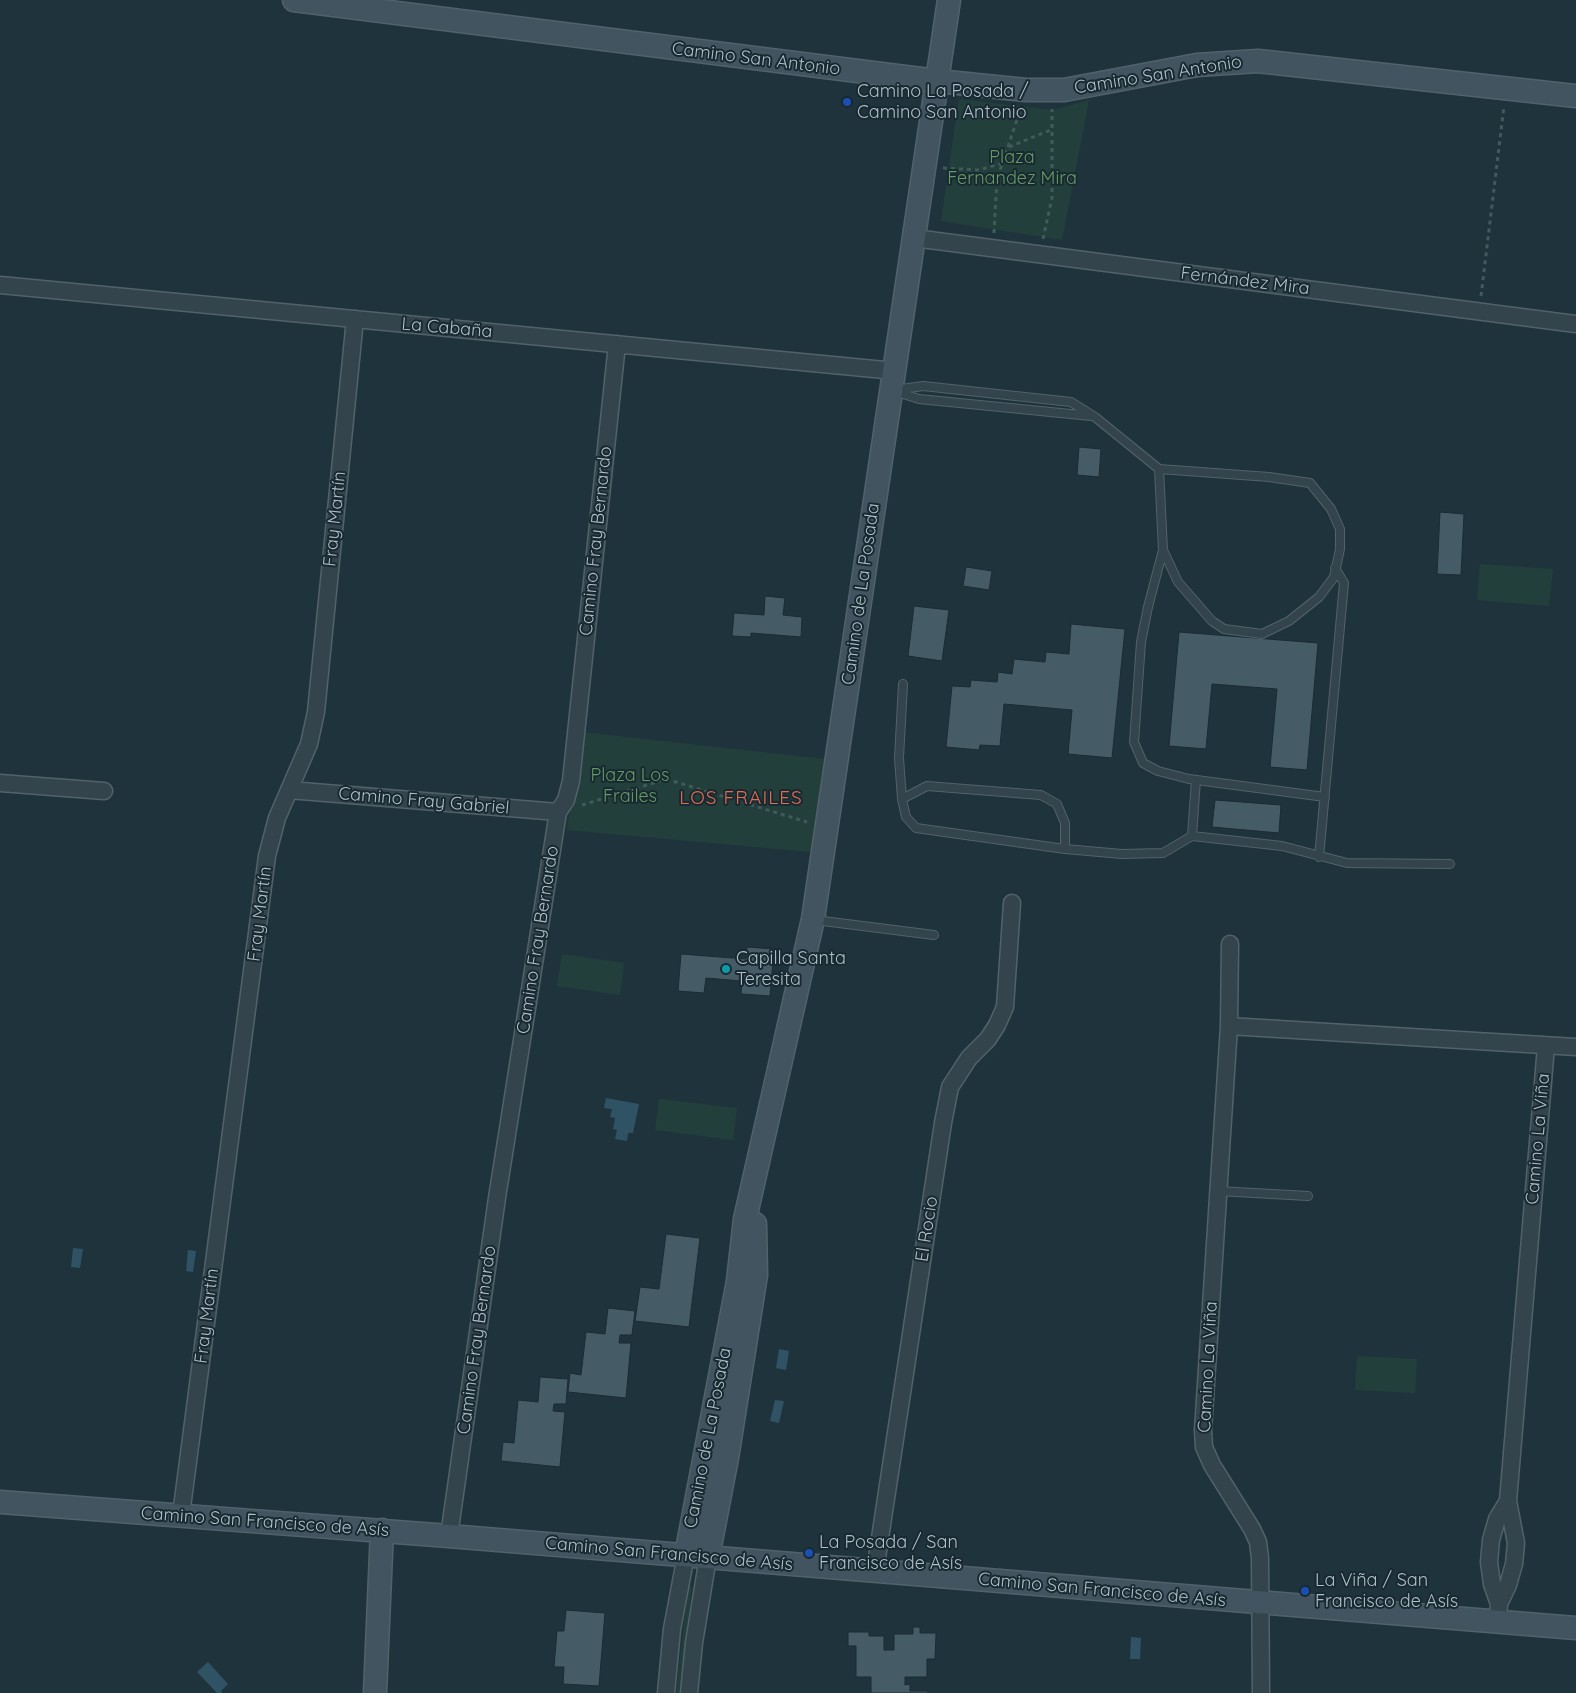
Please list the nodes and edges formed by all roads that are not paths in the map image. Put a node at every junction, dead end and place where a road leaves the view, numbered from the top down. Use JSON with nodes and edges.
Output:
{"nodes":[{"id":1,"x":294,"y":0,"type":"edge"},
{"id":2,"x":949,"y":0,"type":"edge"},
{"id":3,"x":937,"y":81,"type":"junction"},
{"id":4,"x":1576,"y":96,"type":"edge"},
{"id":5,"x":914,"y":238,"type":"junction"},
{"id":6,"x":0,"y":285,"type":"edge"},
{"id":7,"x":355,"y":319,"type":"junction"},
{"id":8,"x":1576,"y":324,"type":"edge"},
{"id":9,"x":616,"y":344,"type":"junction"},
{"id":10,"x":893,"y":380,"type":"junction"},
{"id":11,"x":1095,"y":417,"type":"junction"},
{"id":12,"x":1158,"y":469,"type":"junction"},
{"id":13,"x":1163,"y":550,"type":"junction"},
{"id":14,"x":1335,"y":568,"type":"junction"},
{"id":15,"x":903,"y":684,"type":"dead end"},
{"id":16,"x":1196,"y":780,"type":"junction"},
{"id":17,"x":0,"y":783,"type":"edge"},
{"id":18,"x":289,"y":790,"type":"junction"},
{"id":19,"x":104,"y":791,"type":"dead end"},
{"id":20,"x":1325,"y":797,"type":"junction"},
{"id":21,"x":902,"y":799,"type":"junction"},
{"id":22,"x":558,"y":812,"type":"junction"},
{"id":23,"x":1192,"y":836,"type":"junction"},
{"id":24,"x":1065,"y":849,"type":"junction"},
{"id":25,"x":1319,"y":857,"type":"junction"},
{"id":26,"x":1450,"y":864,"type":"dead end"},
{"id":27,"x":1012,"y":903,"type":"dead end"},
{"id":28,"x":813,"y":920,"type":"junction"},
{"id":29,"x":934,"y":935,"type":"dead end"},
{"id":30,"x":1230,"y":944,"type":"dead end"},
{"id":31,"x":1229,"y":1026,"type":"junction"},
{"id":32,"x":1546,"y":1046,"type":"junction"},
{"id":33,"x":1576,"y":1047,"type":"edge"},
{"id":34,"x":752,"y":1184,"type":"junction"},
{"id":35,"x":1218,"y":1191,"type":"junction"},
{"id":36,"x":1308,"y":1196,"type":"dead end"},
{"id":37,"x":704,"y":1454,"type":"junction"},
{"id":38,"x":727,"y":1458,"type":"junction"},
{"id":39,"x":1508,"y":1500,"type":"junction"},
{"id":40,"x":0,"y":1502,"type":"edge"},
{"id":41,"x":181,"y":1515,"type":"junction"},
{"id":42,"x":382,"y":1530,"type":"junction"},
{"id":43,"x":449,"y":1536,"type":"junction"},
{"id":44,"x":697,"y":1556,"type":"junction"},
{"id":45,"x":875,"y":1571,"type":"junction"},
{"id":46,"x":1260,"y":1603,"type":"junction"},
{"id":47,"x":1499,"y":1613,"type":"junction"},
{"id":48,"x":1576,"y":1628,"type":"edge"},
{"id":49,"x":375,"y":1693,"type":"edge"},
{"id":50,"x":666,"y":1693,"type":"edge"},
{"id":51,"x":689,"y":1693,"type":"edge"},
{"id":52,"x":1261,"y":1693,"type":"edge"}],
"edges":[{"from":1,"to":3,"type":"street","name":"Camino San Antonio"},
{"from":2,"to":3,"type":"street","name":"Camino de La Posada"},
{"from":3,"to":4,"type":"street","name":"Camino San Antonio"},
{"from":3,"to":5,"type":"street","name":"Camino de La Posada"},
{"from":5,"to":8,"type":"street","name":"Fernández Mira"},
{"from":5,"to":10,"type":"street","name":"Camino de La Posada"},
{"from":6,"to":7,"type":"street","name":"La Cabaña"},
{"from":7,"to":9,"type":"street","name":"La Cabaña"},
{"from":7,"to":18,"type":"street","name":"Fray Martín"},
{"from":9,"to":10,"type":"street","name":"La Cabaña"},
{"from":9,"to":22,"type":"street","name":"Camino Fray Bernardo"},
{"from":10,"to":11,"type":"lane"},
{"from":10,"to":11,"type":"lane"},
{"from":10,"to":28,"type":"street","name":"Camino de La Posada"},
{"from":11,"to":12,"type":"lane"},
{"from":12,"to":13,"type":"lane"},
{"from":12,"to":14,"type":"lane"},
{"from":13,"to":14,"type":"lane"},
{"from":13,"to":16,"type":"lane"},
{"from":14,"to":20,"type":"lane"},
{"from":15,"to":21,"type":"lane"},
{"from":16,"to":20,"type":"lane"},
{"from":16,"to":23,"type":"lane"},
{"from":17,"to":19,"type":"street"},
{"from":18,"to":22,"type":"street","name":"Camino Fray Gabriel"},
{"from":18,"to":41,"type":"street","name":"Fray Martín"},
{"from":20,"to":25,"type":"lane"},
{"from":21,"to":24,"type":"lane"},
{"from":21,"to":24,"type":"lane"},
{"from":22,"to":43,"type":"street","name":"Camino Fray Bernardo"},
{"from":23,"to":24,"type":"lane"},
{"from":23,"to":25,"type":"lane"},
{"from":25,"to":26,"type":"lane"},
{"from":27,"to":45,"type":"street","name":"El Rocio"},
{"from":28,"to":29,"type":"lane"},
{"from":28,"to":34,"type":"street","name":"Camino de La Posada"},
{"from":30,"to":31,"type":"street","name":"Camino La Viña"},
{"from":31,"to":32,"type":"street"},
{"from":31,"to":35,"type":"street","name":"Camino La Viña"},
{"from":32,"to":33,"type":"street"},
{"from":32,"to":39,"type":"street","name":"Camino La Viña"},
{"from":34,"to":37,"type":"street","name":"Camino de La Posada"},
{"from":34,"to":38,"type":"street","name":"Camino de La Posada"},
{"from":35,"to":36,"type":"lane"},
{"from":35,"to":46,"type":"street","name":"Camino La Viña"},
{"from":37,"to":38,"type":"street"},
{"from":37,"to":44,"type":"street","name":"Camino de La Posada"},
{"from":38,"to":44,"type":"street","name":"Camino de La Posada"},
{"from":39,"to":47,"type":"street","name":"Camino La Viña"},
{"from":39,"to":47,"type":"street","name":"Camino La Viña"},
{"from":40,"to":41,"type":"street","name":"Camino San Francisco de Asís"},
{"from":41,"to":42,"type":"street","name":"Camino San Francisco de Asís"},
{"from":42,"to":43,"type":"street","name":"Camino San Francisco de Asís"},
{"from":42,"to":49,"type":"street"},
{"from":43,"to":44,"type":"street","name":"Camino San Francisco de Asís"},
{"from":44,"to":45,"type":"street","name":"Camino San Francisco de Asís"},
{"from":44,"to":50,"type":"street","name":"Camino de La Posada"},
{"from":44,"to":51,"type":"street","name":"Camino de La Posada"},
{"from":45,"to":46,"type":"street","name":"Camino San Francisco de Asís"},
{"from":46,"to":47,"type":"street","name":"Camino San Francisco de Asís"},
{"from":46,"to":52,"type":"street","name":"Camino La Viña"},
{"from":47,"to":48,"type":"street","name":"Camino San Francisco de Asís"}]}
